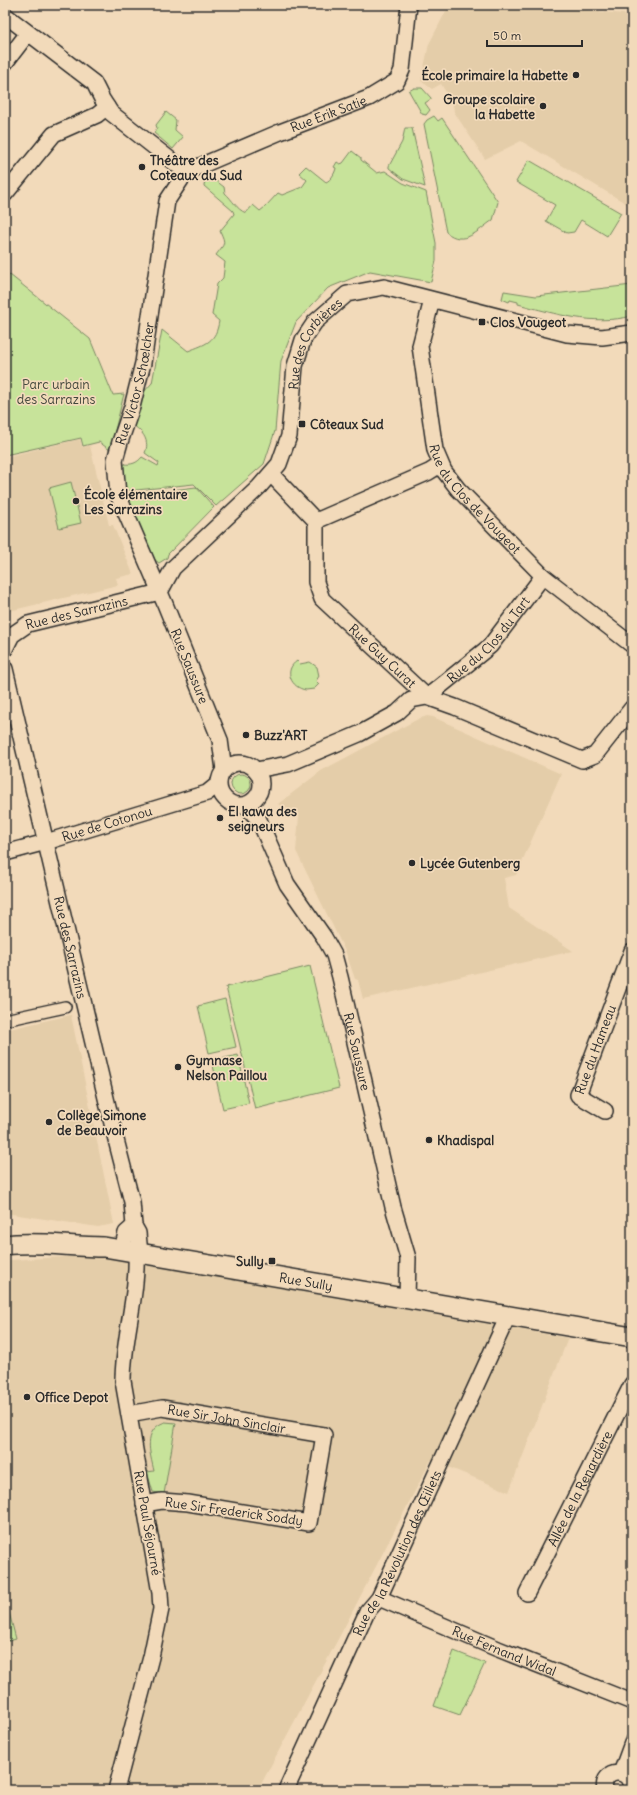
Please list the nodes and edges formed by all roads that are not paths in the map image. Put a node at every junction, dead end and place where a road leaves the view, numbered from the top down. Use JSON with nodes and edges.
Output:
{"nodes":[{"id":1,"x":10,"y":5,"type":"edge"},
{"id":2,"x":409,"y":5,"type":"edge"},
{"id":3,"x":5,"y":11,"type":"edge"},
{"id":4,"x":5,"y":15,"type":"edge"},
{"id":5,"x":28,"y":33,"type":"junction"},
{"id":6,"x":5,"y":63,"type":"edge"},
{"id":7,"x":107,"y":107,"type":"junction"},
{"id":8,"x":186,"y":172,"type":"junction"},
{"id":9,"x":5,"y":194,"type":"edge"},
{"id":10,"x":432,"y":300,"type":"junction"},
{"id":11,"x":632,"y":333,"type":"edge"},
{"id":12,"x":440,"y":465,"type":"junction"},
{"id":13,"x":271,"y":474,"type":"junction"},
{"id":14,"x":316,"y":521,"type":"junction"},
{"id":15,"x":543,"y":576,"type":"junction"},
{"id":16,"x":160,"y":592,"type":"junction"},
{"id":17,"x":632,"y":645,"type":"edge"},
{"id":18,"x":5,"y":649,"type":"edge"},
{"id":19,"x":5,"y":669,"type":"edge"},
{"id":20,"x":427,"y":697,"type":"junction"},
{"id":21,"x":632,"y":708,"type":"edge"},
{"id":22,"x":220,"y":740,"type":"junction"},
{"id":23,"x":288,"y":764,"type":"junction"},
{"id":24,"x":250,"y":767,"type":"junction"},
{"id":25,"x":218,"y":786,"type":"junction"},
{"id":26,"x":254,"y":796,"type":"junction"},
{"id":27,"x":46,"y":842,"type":"junction"},
{"id":28,"x":5,"y":853,"type":"edge"},
{"id":29,"x":632,"y":951,"type":"edge"},
{"id":30,"x":65,"y":1007,"type":"dead end"},
{"id":31,"x":5,"y":1020,"type":"edge"},
{"id":32,"x":605,"y":1111,"type":"dead end"},
{"id":33,"x":5,"y":1236,"type":"edge"},
{"id":34,"x":5,"y":1245,"type":"edge"},
{"id":35,"x":104,"y":1247,"type":"junction"},
{"id":36,"x":133,"y":1252,"type":"junction"},
{"id":37,"x":407,"y":1299,"type":"junction"},
{"id":38,"x":508,"y":1316,"type":"junction"},
{"id":39,"x":632,"y":1337,"type":"edge"},
{"id":40,"x":632,"y":1384,"type":"edge"},
{"id":41,"x":129,"y":1414,"type":"junction"},
{"id":42,"x":324,"y":1435,"type":"joint"},
{"id":43,"x":144,"y":1504,"type":"junction"},
{"id":44,"x":527,"y":1593,"type":"dead end"},
{"id":45,"x":379,"y":1598,"type":"junction"},
{"id":46,"x":632,"y":1702,"type":"edge"},
{"id":47,"x":632,"y":1743,"type":"edge"},
{"id":48,"x":621,"y":1773,"type":"junction"},
{"id":49,"x":116,"y":1790,"type":"edge"},
{"id":50,"x":286,"y":1790,"type":"edge"},
{"id":51,"x":606,"y":1790,"type":"edge"},
{"id":52,"x":630,"y":1790,"type":"edge"}],
"edges":[{"from":1,"to":3,"type":"street"},
{"from":2,"to":8,"type":"street","name":"Rue Erik Satie"},
{"from":4,"to":5,"type":"street"},
{"from":5,"to":6,"type":"street"},
{"from":5,"to":7,"type":"street"},
{"from":7,"to":8,"type":"street"},
{"from":7,"to":9,"type":"street"},
{"from":8,"to":16,"type":"street","name":"Rue Victor Schœlcher"},
{"from":10,"to":11,"type":"street","name":"Rue des Corbières"},
{"from":10,"to":12,"type":"street","name":"Rue du Clos de Vougeot"},
{"from":10,"to":13,"type":"street","name":"Rue des Corbières"},
{"from":12,"to":14,"type":"street"},
{"from":12,"to":15,"type":"street","name":"Rue du Clos de Vougeot"},
{"from":13,"to":14,"type":"street"},
{"from":13,"to":16,"type":"street","name":"Rue des Corbières"},
{"from":14,"to":20,"type":"street","name":"Rue Guy Curat"},
{"from":15,"to":17,"type":"street","name":"Rue du Clos de Vougeot"},
{"from":15,"to":20,"type":"street","name":"Rue du Clos du Tart"},
{"from":16,"to":18,"type":"street","name":"Rue des Sarrazins"},
{"from":16,"to":22,"type":"street","name":"Rue Saussure"},
{"from":19,"to":27,"type":"street","name":"Rue des Sarrazins"},
{"from":20,"to":21,"type":"street","name":"Rue Guy Curat"},
{"from":20,"to":23,"type":"street"},
{"from":22,"to":24,"type":"street","name":"Rue Saussure"},
{"from":22,"to":25,"type":"street","name":"Rue Saussure"},
{"from":23,"to":24,"type":"street"},
{"from":23,"to":26,"type":"street"},
{"from":24,"to":25,"type":"street"},
{"from":24,"to":26,"type":"street"},
{"from":25,"to":26,"type":"street"},
{"from":25,"to":27,"type":"street","name":"Rue de Cotonou"},
{"from":26,"to":37,"type":"street","name":"Rue Saussure"},
{"from":27,"to":28,"type":"street","name":"Rue de Cotonou"},
{"from":27,"to":36,"type":"street","name":"Rue des Sarrazins"},
{"from":29,"to":32,"type":"street","name":"Rue du Hameau"},
{"from":30,"to":31,"type":"street"},
{"from":33,"to":35,"type":"street","name":"Rue Sully"},
{"from":34,"to":35,"type":"street","name":"Rue Sully"},
{"from":35,"to":36,"type":"street","name":"Rue Sully"},
{"from":36,"to":37,"type":"street","name":"Rue Sully"},
{"from":36,"to":41,"type":"street","name":"Rue Paul Séjourné"},
{"from":37,"to":38,"type":"street","name":"Rue Sully"},
{"from":38,"to":39,"type":"street","name":"Rue Sully"},
{"from":38,"to":45,"type":"street","name":"Rue de la Révolution des Œillets"},
{"from":40,"to":44,"type":"street","name":"Allée de la Renardière"},
{"from":41,"to":42,"type":"street","name":"Rue Sir John Sinclair"},
{"from":41,"to":43,"type":"street","name":"Rue Paul Séjourné"},
{"from":42,"to":43,"type":"street","name":"Rue Sir Frederick Soddy"},
{"from":43,"to":49,"type":"street","name":"Rue Paul Séjourné"},
{"from":45,"to":46,"type":"street","name":"Rue Fernand Widal"},
{"from":45,"to":50,"type":"street","name":"Rue de la Révolution des Œillets"},
{"from":47,"to":48,"type":"street"},
{"from":48,"to":51,"type":"street"},
{"from":48,"to":52,"type":"street"}]}
